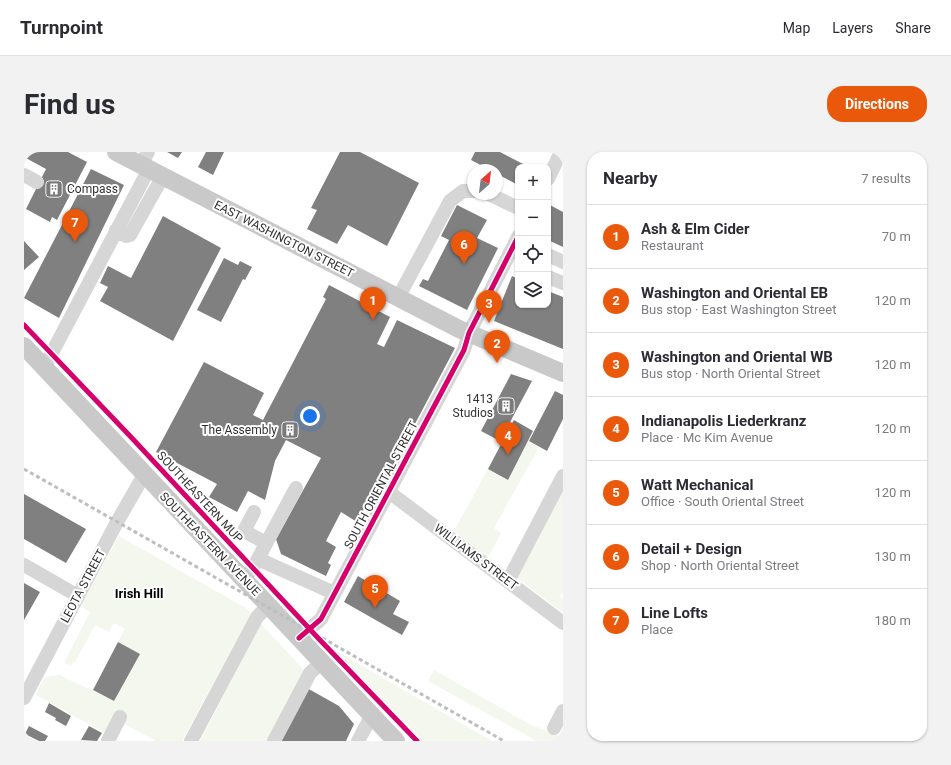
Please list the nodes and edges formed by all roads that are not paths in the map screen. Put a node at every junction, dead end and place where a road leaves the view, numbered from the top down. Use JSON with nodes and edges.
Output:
{"nodes":[{"id":1,"x":116,"y":152,"type":"edge"},
{"id":2,"x":559,"y":154,"type":"edge"},
{"id":3,"x":150,"y":165,"type":"edge"},
{"id":4,"x":551,"y":172,"type":"edge"},
{"id":5,"x":24,"y":175,"type":"edge"},
{"id":6,"x":37,"y":182,"type":"dead end"},
{"id":7,"x":467,"y":191,"type":"edge"},
{"id":8,"x":501,"y":200,"type":"edge"},
{"id":9,"x":515,"y":207,"type":"edge"},
{"id":10,"x":515,"y":245,"type":"edge"},
{"id":11,"x":551,"y":256,"type":"edge"},
{"id":12,"x":563,"y":262,"type":"edge"},
{"id":13,"x":551,"y":278,"type":"edge"},
{"id":14,"x":563,"y":284,"type":"edge"},
{"id":15,"x":398,"y":298,"type":"junction"},
{"id":16,"x":469,"y":333,"type":"junction"},
{"id":17,"x":24,"y":346,"type":"edge"},
{"id":18,"x":44,"y":368,"type":"junction"},
{"id":19,"x":563,"y":373,"type":"edge"},
{"id":20,"x":144,"y":474,"type":"junction"},
{"id":21,"x":563,"y":476,"type":"edge"},
{"id":22,"x":296,"y":488,"type":"dead end"},
{"id":23,"x":389,"y":492,"type":"junction"},
{"id":24,"x":254,"y":512,"type":"dead end"},
{"id":25,"x":266,"y":543,"type":"junction"},
{"id":26,"x":258,"y":558,"type":"junction"},
{"id":27,"x":24,"y":565,"type":"edge"},
{"id":28,"x":244,"y":579,"type":"junction"},
{"id":29,"x":508,"y":581,"type":"junction"},
{"id":30,"x":334,"y":593,"type":"junction"},
{"id":31,"x":78,"y":596,"type":"junction"},
{"id":32,"x":269,"y":605,"type":"junction"},
{"id":33,"x":563,"y":623,"type":"edge"},
{"id":34,"x":299,"y":638,"type":"junction"},
{"id":35,"x":322,"y":662,"type":"junction"},
{"id":36,"x":24,"y":698,"type":"edge"},
{"id":37,"x":563,"y":711,"type":"edge"},
{"id":38,"x":372,"y":715,"type":"junction"},
{"id":39,"x":120,"y":718,"type":"dead end"},
{"id":40,"x":554,"y":728,"type":"dead end"},
{"id":41,"x":108,"y":741,"type":"edge"},
{"id":42,"x":191,"y":741,"type":"edge"},
{"id":43,"x":274,"y":741,"type":"edge"},
{"id":44,"x":358,"y":741,"type":"edge"},
{"id":45,"x":396,"y":741,"type":"edge"}],
"edges":[{"from":1,"to":3,"type":"main road","name":"EAST WASHINGTON STREET"},
{"from":2,"to":4,"type":"street"},
{"from":3,"to":15,"type":"main road","name":"EAST WASHINGTON STREET"},
{"from":3,"to":18,"type":"street"},
{"from":5,"to":6,"type":"street"},
{"from":7,"to":15,"type":"street"},
{"from":8,"to":9,"type":"street"},
{"from":10,"to":16,"type":"street","name":"SOUTH ORIENTAL STREET"},
{"from":11,"to":12,"type":"street"},
{"from":13,"to":14,"type":"street"},
{"from":15,"to":16,"type":"main road","name":"EAST WASHINGTON STREET"},
{"from":16,"to":19,"type":"main road","name":"EAST WASHINGTON STREET"},
{"from":16,"to":23,"type":"street","name":"SOUTH ORIENTAL STREET"},
{"from":17,"to":18,"type":"main road","name":"SOUTHEASTERN AVENUE"},
{"from":18,"to":20,"type":"main road","name":"SOUTHEASTERN AVENUE"},
{"from":20,"to":28,"type":"main road","name":"SOUTHEASTERN AVENUE"},
{"from":20,"to":31,"type":"street","name":"LEOTA STREET"},
{"from":21,"to":29,"type":"street"},
{"from":22,"to":25,"type":"street"},
{"from":23,"to":29,"type":"street","name":"WILLIAMS STREET"},
{"from":23,"to":30,"type":"street","name":"SOUTH ORIENTAL STREET"},
{"from":24,"to":25,"type":"street"},
{"from":25,"to":26,"type":"street"},
{"from":26,"to":28,"type":"street"},
{"from":26,"to":30,"type":"street"},
{"from":27,"to":31,"type":"street"},
{"from":28,"to":32,"type":"main road","name":"SOUTHEASTERN AVENUE"},
{"from":29,"to":33,"type":"street","name":"WILLIAMS STREET"},
{"from":30,"to":34,"type":"street","name":"SOUTH ORIENTAL STREET"},
{"from":31,"to":36,"type":"street","name":"LEOTA STREET"},
{"from":32,"to":34,"type":"main road","name":"SOUTHEASTERN AVENUE"},
{"from":32,"to":42,"type":"street"},
{"from":34,"to":35,"type":"main road","name":"SOUTHEASTERN AVENUE"},
{"from":35,"to":38,"type":"main road","name":"SOUTHEASTERN AVENUE"},
{"from":35,"to":43,"type":"street"},
{"from":37,"to":40,"type":"street"},
{"from":38,"to":44,"type":"street"},
{"from":38,"to":45,"type":"main road","name":"SOUTHEASTERN AVENUE"},
{"from":39,"to":41,"type":"street"}]}
